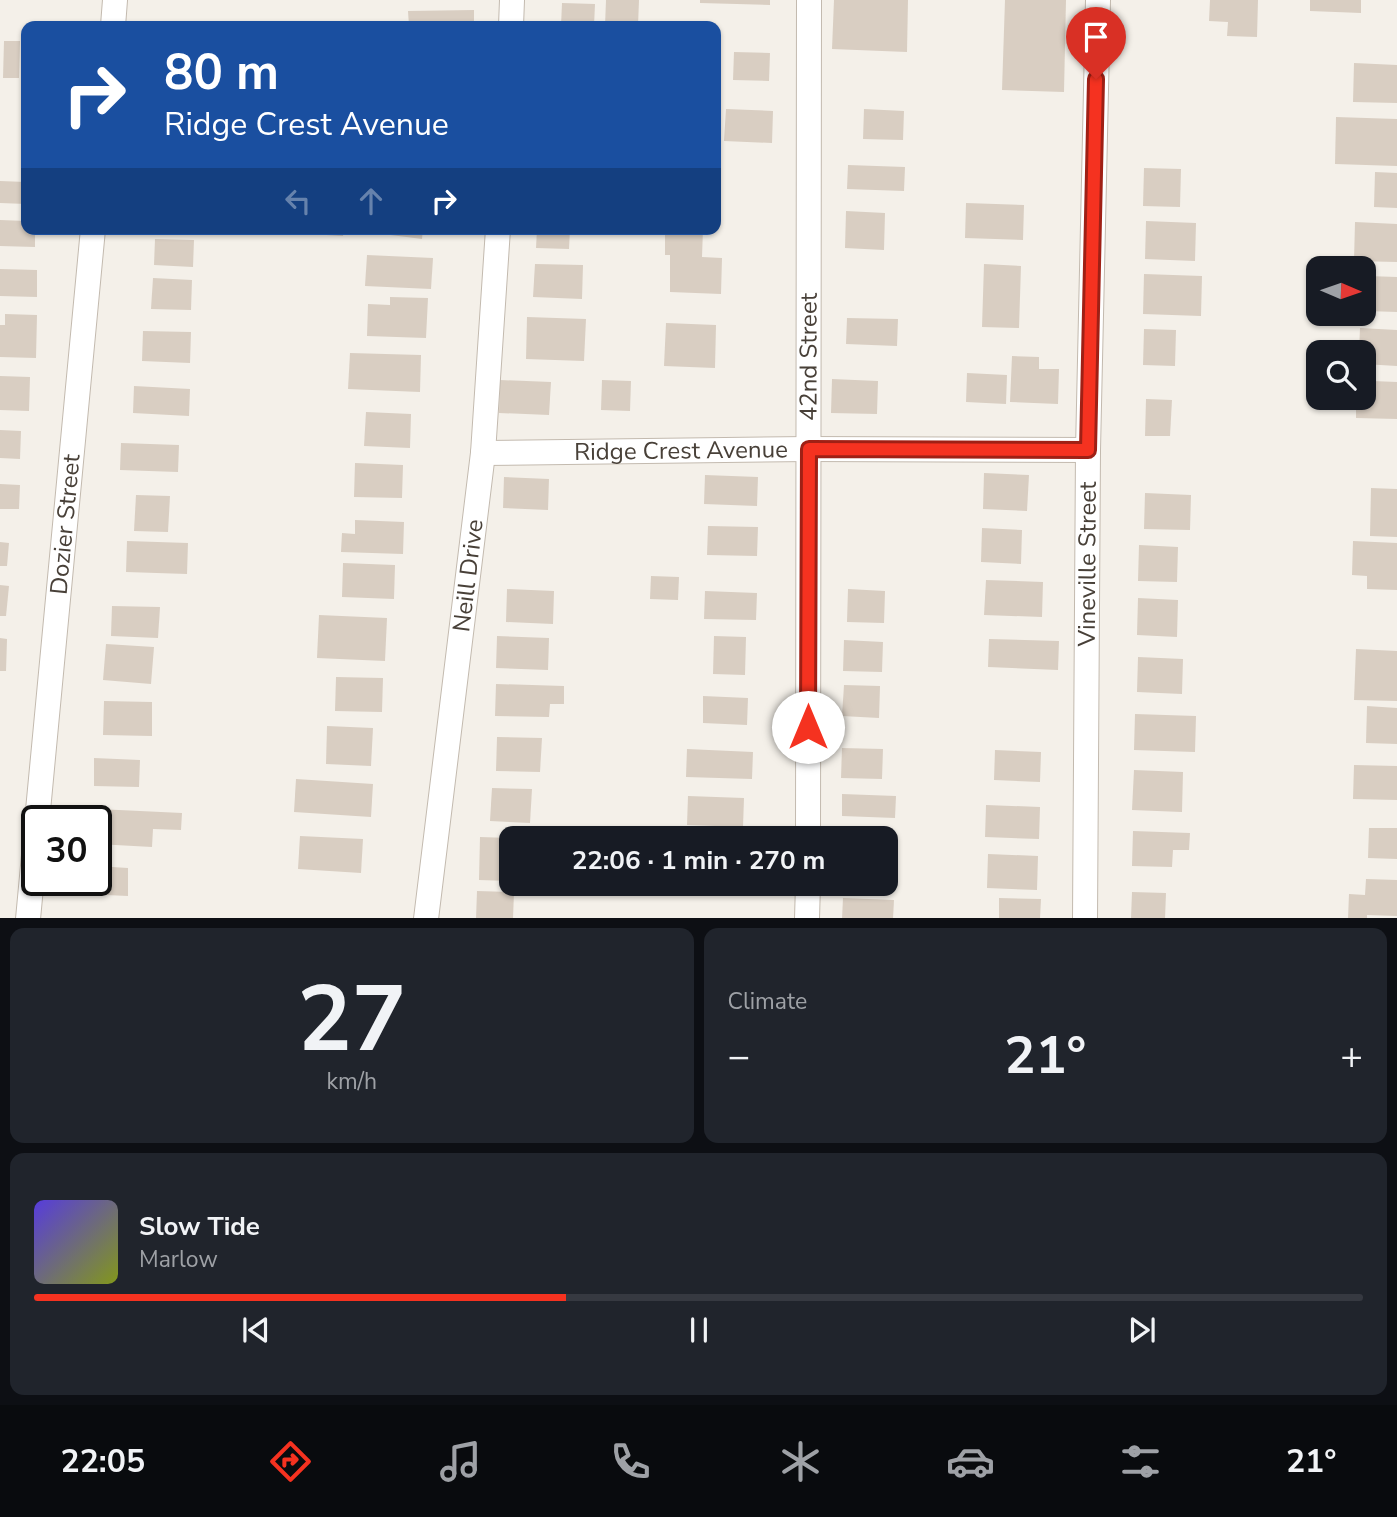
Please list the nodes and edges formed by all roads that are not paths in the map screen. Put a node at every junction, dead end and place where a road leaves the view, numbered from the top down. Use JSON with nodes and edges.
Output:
{"nodes":[{"id":1,"x":115,"y":0,"type":"edge"},
{"id":2,"x":512,"y":0,"type":"edge"},
{"id":3,"x":809,"y":0,"type":"edge"},
{"id":4,"x":1098,"y":0,"type":"edge"},
{"id":5,"x":113,"y":21,"type":"edge"},
{"id":6,"x":511,"y":21,"type":"edge"},
{"id":7,"x":92,"y":235,"type":"edge"},
{"id":8,"x":498,"y":235,"type":"edge"},
{"id":9,"x":809,"y":449,"type":"junction"},
{"id":10,"x":1088,"y":450,"type":"junction"},
{"id":11,"x":483,"y":453,"type":"junction"},
{"id":12,"x":39,"y":805,"type":"edge"},
{"id":13,"x":808,"y":826,"type":"edge"},
{"id":14,"x":30,"y":896,"type":"edge"},
{"id":15,"x":808,"y":896,"type":"edge"},
{"id":16,"x":28,"y":918,"type":"edge"},
{"id":17,"x":426,"y":918,"type":"edge"},
{"id":18,"x":807,"y":918,"type":"edge"},
{"id":19,"x":1085,"y":918,"type":"edge"}],
"edges":[{"from":1,"to":5,"type":"street"},
{"from":2,"to":6,"type":"street"},
{"from":3,"to":9,"type":"street","name":"42nd Street"},
{"from":4,"to":10,"type":"street","name":"Vineville Street"},
{"from":7,"to":12,"type":"street","name":"Dozier Street"},
{"from":8,"to":11,"type":"street","name":"Neill Drive"},
{"from":9,"to":10,"type":"street","name":"Ridge Crest Avenue"},
{"from":9,"to":11,"type":"street","name":"Ridge Crest Avenue"},
{"from":9,"to":13,"type":"street","name":"42nd Street"},
{"from":10,"to":19,"type":"street","name":"Vineville Street"},
{"from":11,"to":17,"type":"street","name":"Neill Drive"},
{"from":14,"to":16,"type":"street","name":"Dozier Street"},
{"from":15,"to":18,"type":"street"}]}
